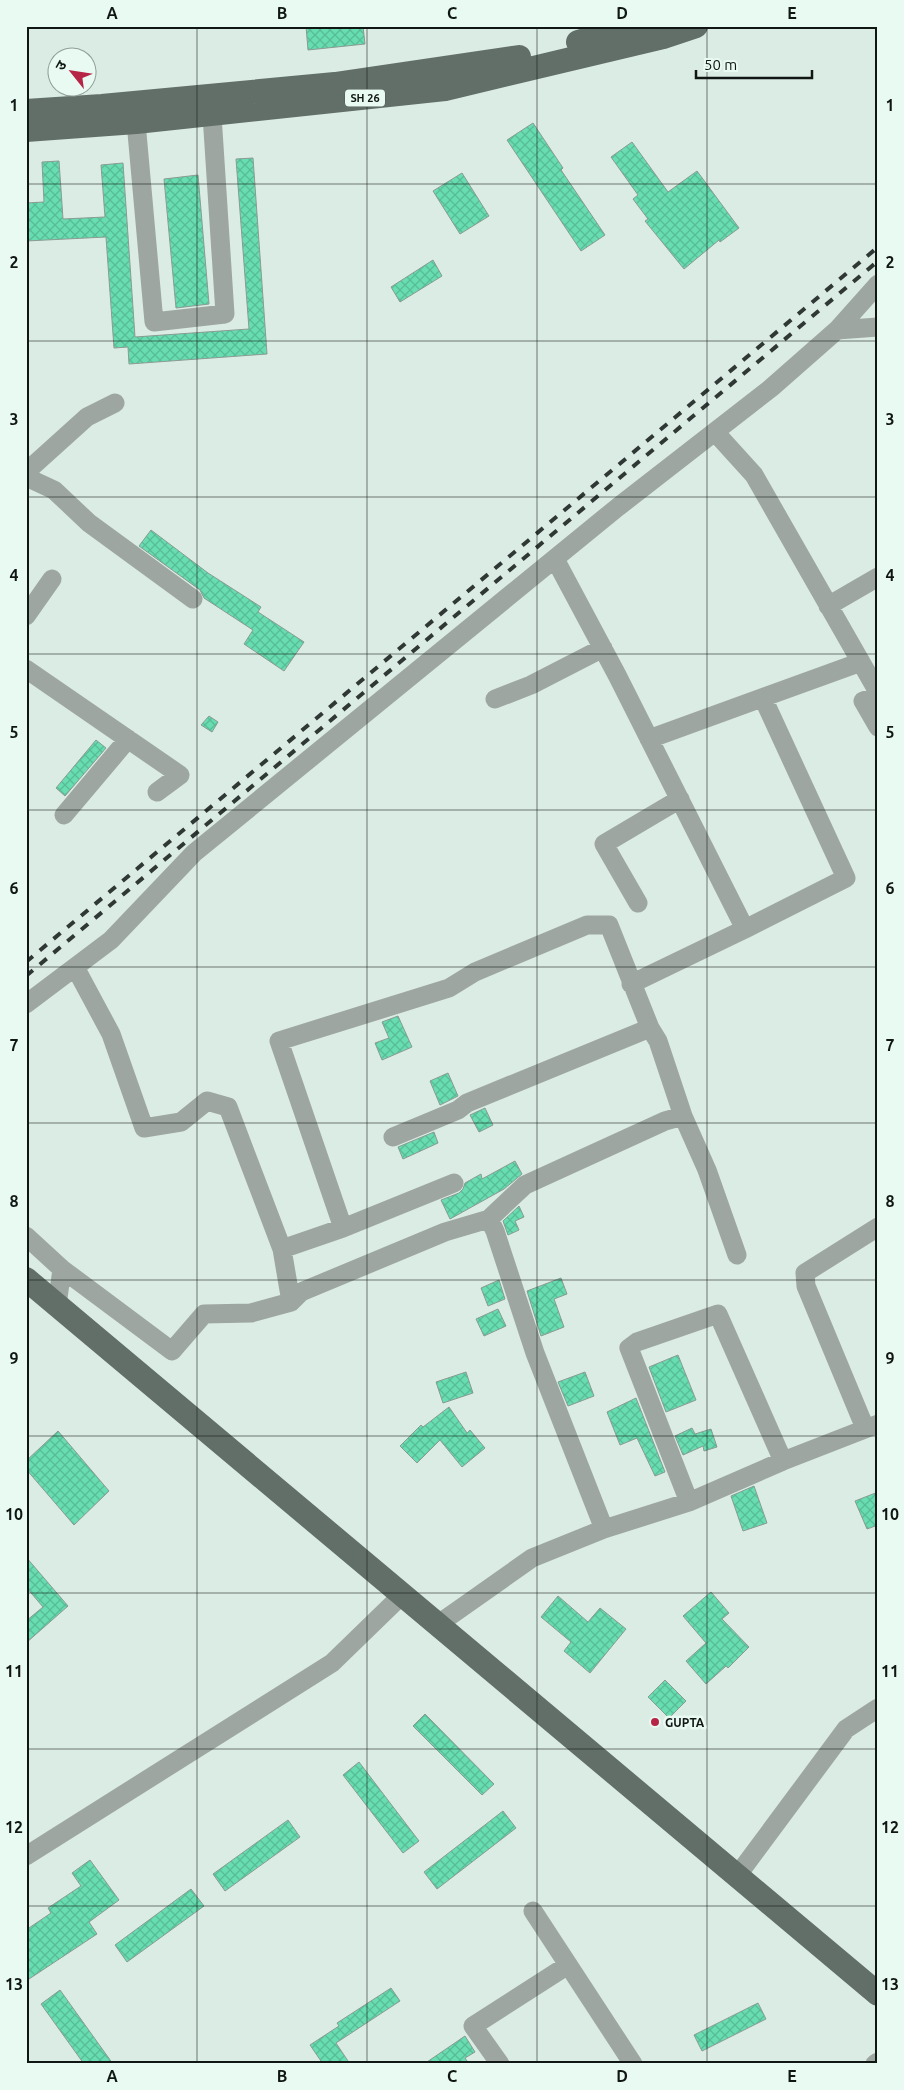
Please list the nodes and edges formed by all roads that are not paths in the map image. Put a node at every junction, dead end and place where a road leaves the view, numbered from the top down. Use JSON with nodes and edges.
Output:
{"nodes":[{"id":1,"x":633,"y":26,"type":"edge"},
{"id":2,"x":696,"y":26,"type":"edge"},
{"id":3,"x":26,"y":111,"type":"edge"},
{"id":4,"x":212,"y":115,"type":"junction"},
{"id":5,"x":136,"y":122,"type":"junction"},
{"id":6,"x":26,"y":130,"type":"edge"},
{"id":7,"x":878,"y":284,"type":"edge"},
{"id":8,"x":878,"y":328,"type":"edge"},
{"id":9,"x":837,"y":330,"type":"junction"},
{"id":10,"x":115,"y":403,"type":"dead end"},
{"id":11,"x":715,"y":432,"type":"junction"},
{"id":12,"x":26,"y":472,"type":"edge"},
{"id":13,"x":26,"y":476,"type":"edge"},
{"id":14,"x":554,"y":559,"type":"junction"},
{"id":15,"x":878,"y":577,"type":"edge"},
{"id":16,"x":52,"y":579,"type":"dead end"},
{"id":17,"x":193,"y":599,"type":"dead end"},
{"id":18,"x":828,"y":606,"type":"junction"},
{"id":19,"x":26,"y":616,"type":"edge"},
{"id":20,"x":603,"y":648,"type":"junction"},
{"id":21,"x":861,"y":662,"type":"junction"},
{"id":22,"x":26,"y":669,"type":"edge"},
{"id":23,"x":878,"y":692,"type":"edge"},
{"id":24,"x":878,"y":696,"type":"edge"},
{"id":25,"x":495,"y":698,"type":"dead end"},
{"id":26,"x":763,"y":698,"type":"junction"},
{"id":27,"x":878,"y":727,"type":"edge"},
{"id":28,"x":128,"y":739,"type":"junction"},
{"id":29,"x":649,"y":739,"type":"junction"},
{"id":30,"x":157,"y":792,"type":"dead end"},
{"id":31,"x":680,"y":799,"type":"junction"},
{"id":32,"x":64,"y":816,"type":"dead end"},
{"id":33,"x":638,"y":903,"type":"dead end"},
{"id":34,"x":745,"y":928,"type":"junction"},
{"id":35,"x":75,"y":967,"type":"junction"},
{"id":36,"x":632,"y":984,"type":"junction"},
{"id":37,"x":26,"y":1004,"type":"edge"},
{"id":38,"x":650,"y":1028,"type":"junction"},
{"id":39,"x":683,"y":1116,"type":"junction"},
{"id":40,"x":393,"y":1137,"type":"dead end"},
{"id":41,"x":454,"y":1183,"type":"dead end"},
{"id":42,"x":489,"y":1219,"type":"junction"},
{"id":43,"x":878,"y":1227,"type":"edge"},
{"id":44,"x":343,"y":1228,"type":"junction"},
{"id":45,"x":26,"y":1236,"type":"edge"},
{"id":46,"x":282,"y":1249,"type":"junction"},
{"id":47,"x":737,"y":1255,"type":"dead end"},
{"id":48,"x":62,"y":1269,"type":"junction"},
{"id":49,"x":28,"y":1280,"type":"edge"},
{"id":50,"x":291,"y":1302,"type":"junction"},
{"id":51,"x":57,"y":1305,"type":"junction"},
{"id":52,"x":871,"y":1426,"type":"edge"},
{"id":53,"x":783,"y":1461,"type":"junction"},
{"id":54,"x":689,"y":1502,"type":"junction"},
{"id":55,"x":604,"y":1529,"type":"junction"},
{"id":56,"x":402,"y":1595,"type":"junction"},
{"id":57,"x":438,"y":1625,"type":"junction"},
{"id":58,"x":878,"y":1708,"type":"edge"},
{"id":59,"x":26,"y":1856,"type":"edge"},
{"id":60,"x":737,"y":1876,"type":"junction"},
{"id":61,"x":533,"y":1911,"type":"dead end"},
{"id":62,"x":568,"y":1965,"type":"junction"},
{"id":63,"x":878,"y":1994,"type":"edge"},
{"id":64,"x":500,"y":2064,"type":"edge"},
{"id":65,"x":633,"y":2064,"type":"edge"}],
"edges":[{"from":1,"to":3,"type":"main road"},
{"from":2,"to":4,"type":"main road","number":"SH 26"},
{"from":4,"to":5,"type":"main road","number":"SH 26"},
{"from":4,"to":5,"type":"street"},
{"from":5,"to":6,"type":"main road","number":"SH 26"},
{"from":7,"to":9,"type":"street"},
{"from":8,"to":9,"type":"street"},
{"from":9,"to":11,"type":"street"},
{"from":10,"to":12,"type":"street"},
{"from":11,"to":14,"type":"street"},
{"from":11,"to":18,"type":"street"},
{"from":13,"to":17,"type":"street"},
{"from":14,"to":20,"type":"street"},
{"from":14,"to":35,"type":"street"},
{"from":15,"to":18,"type":"street"},
{"from":16,"to":19,"type":"street"},
{"from":18,"to":21,"type":"street"},
{"from":20,"to":25,"type":"street"},
{"from":20,"to":29,"type":"street"},
{"from":21,"to":23,"type":"street"},
{"from":21,"to":26,"type":"street"},
{"from":22,"to":28,"type":"street"},
{"from":24,"to":27,"type":"street"},
{"from":26,"to":29,"type":"street"},
{"from":26,"to":34,"type":"street"},
{"from":28,"to":30,"type":"street"},
{"from":28,"to":32,"type":"street"},
{"from":29,"to":31,"type":"street"},
{"from":31,"to":33,"type":"street"},
{"from":31,"to":34,"type":"street"},
{"from":34,"to":36,"type":"street"},
{"from":35,"to":37,"type":"street"},
{"from":35,"to":46,"type":"street"},
{"from":36,"to":38,"type":"street"},
{"from":36,"to":44,"type":"street"},
{"from":38,"to":39,"type":"street"},
{"from":38,"to":40,"type":"street"},
{"from":39,"to":42,"type":"street"},
{"from":39,"to":47,"type":"street"},
{"from":41,"to":44,"type":"street"},
{"from":42,"to":50,"type":"street"},
{"from":42,"to":55,"type":"street"},
{"from":43,"to":52,"type":"street"},
{"from":44,"to":46,"type":"street"},
{"from":45,"to":48,"type":"street"},
{"from":46,"to":50,"type":"street"},
{"from":48,"to":50,"type":"street"},
{"from":48,"to":51,"type":"street"},
{"from":49,"to":51,"type":"main road"},
{"from":51,"to":56,"type":"main road"},
{"from":52,"to":53,"type":"street"},
{"from":53,"to":54,"type":"street"},
{"from":53,"to":54,"type":"street"},
{"from":54,"to":55,"type":"street"},
{"from":55,"to":57,"type":"street"},
{"from":56,"to":57,"type":"main road"},
{"from":56,"to":59,"type":"street"},
{"from":57,"to":60,"type":"main road"},
{"from":58,"to":60,"type":"street"},
{"from":60,"to":63,"type":"main road"},
{"from":61,"to":62,"type":"street"},
{"from":62,"to":64,"type":"street"},
{"from":62,"to":65,"type":"street"}]}
